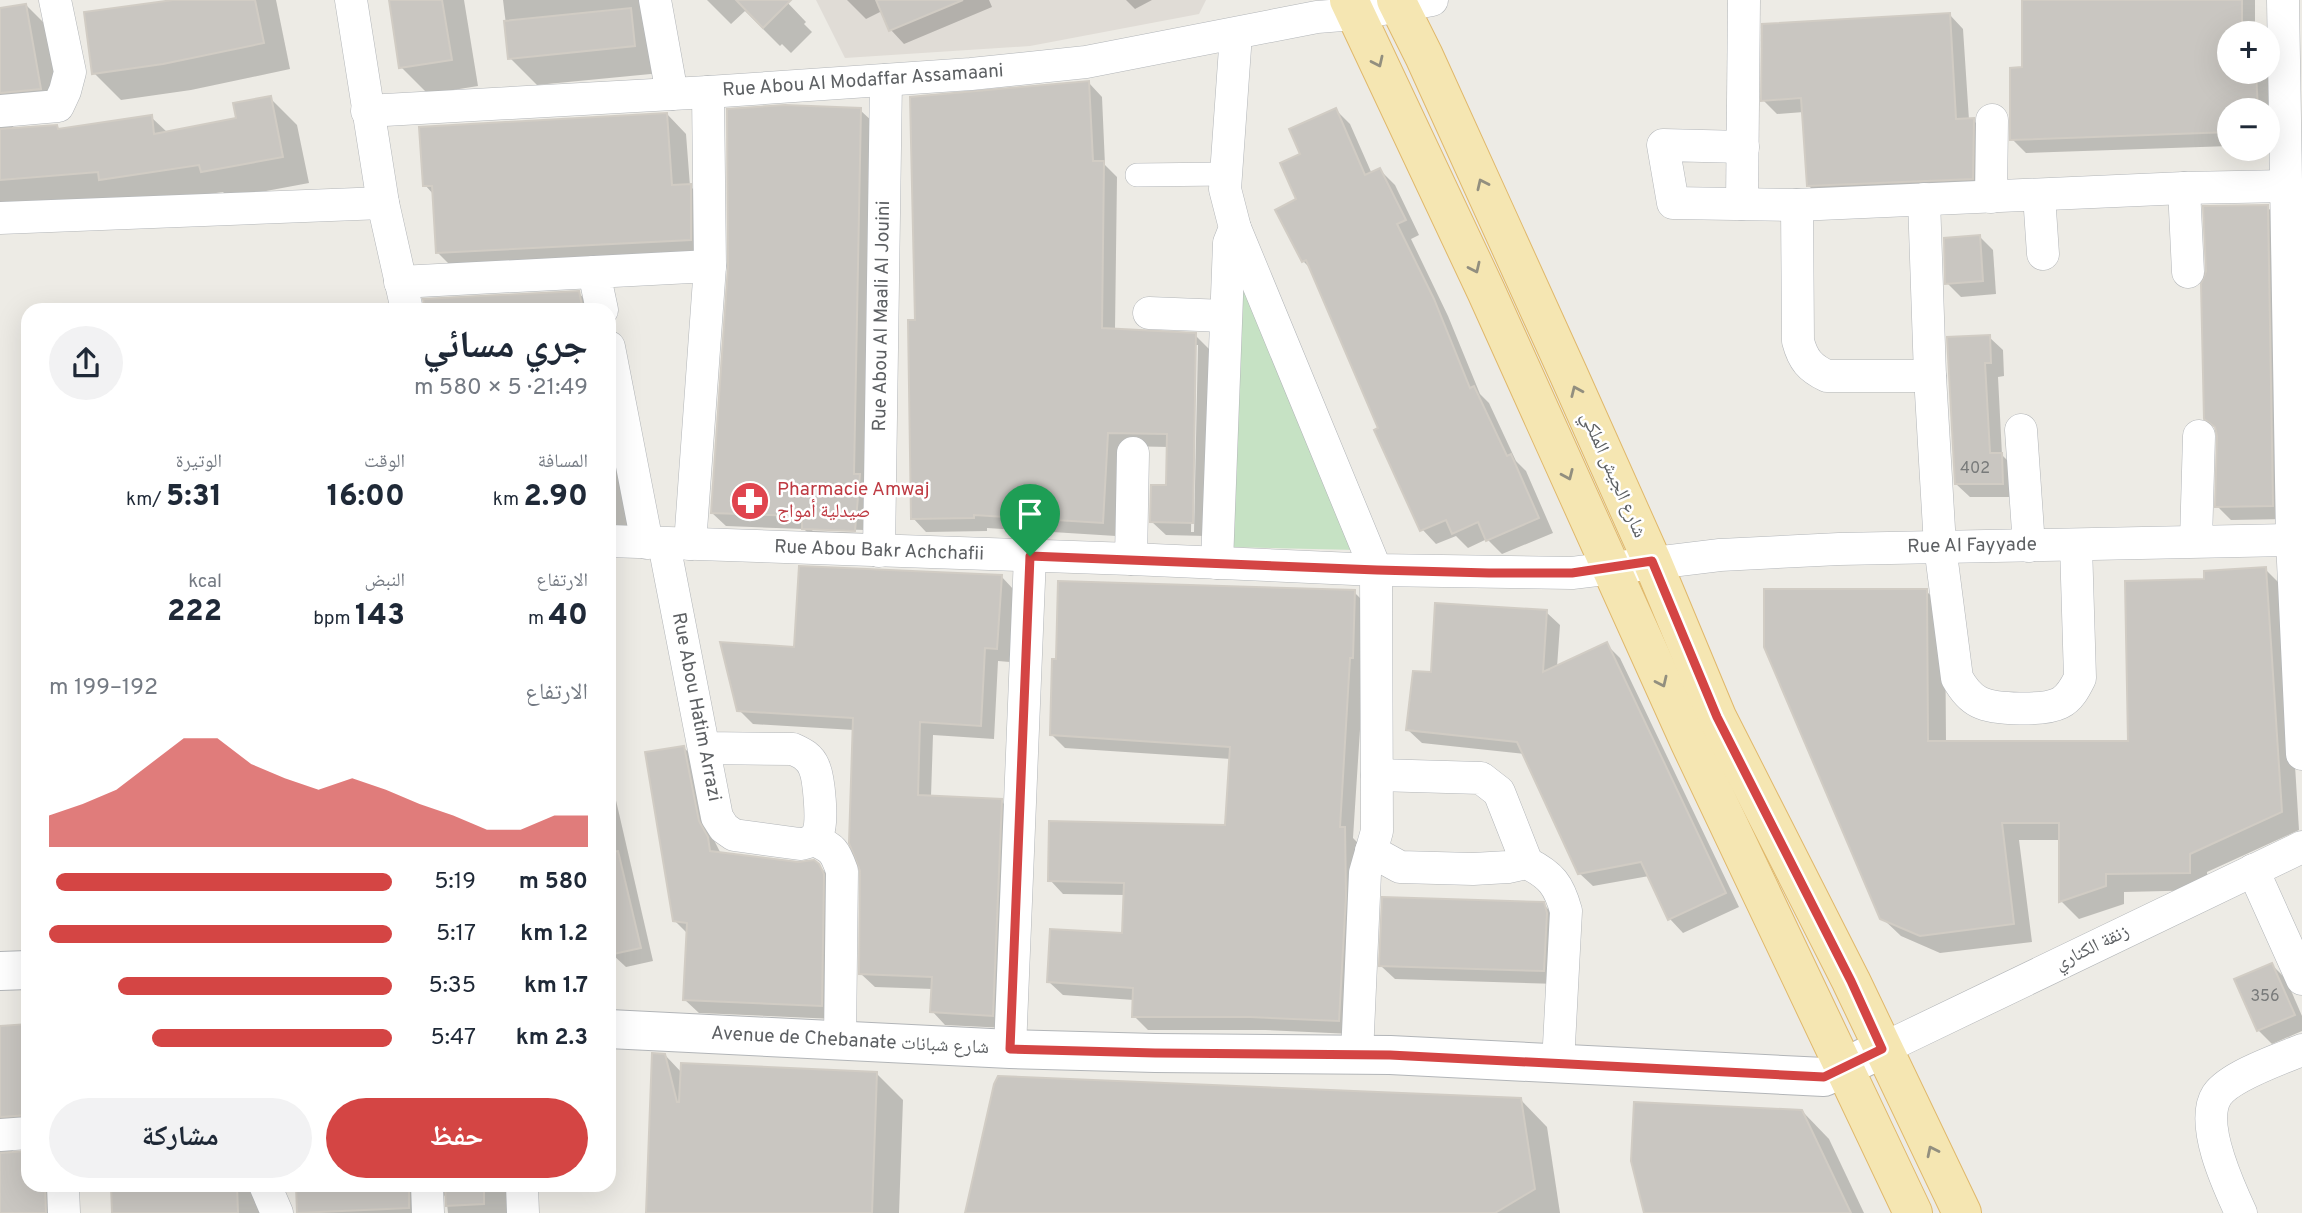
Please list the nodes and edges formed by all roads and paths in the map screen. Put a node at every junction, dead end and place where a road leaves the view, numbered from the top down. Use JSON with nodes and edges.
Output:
{"nodes":[{"id":1,"x":55,"y":0,"type":"edge"},
{"id":2,"x":351,"y":0,"type":"edge"},
{"id":3,"x":655,"y":0,"type":"edge"},
{"id":4,"x":1744,"y":0,"type":"edge"},
{"id":5,"x":2283,"y":0,"type":"edge"},
{"id":6,"x":1409,"y":2,"type":"edge"},
{"id":7,"x":1352,"y":7,"type":"edge"},
{"id":8,"x":1236,"y":34,"type":"junction"},
{"id":9,"x":886,"y":80,"type":"junction"},
{"id":10,"x":708,"y":92,"type":"junction"},
{"id":11,"x":672,"y":94,"type":"junction"},
{"id":12,"x":0,"y":111,"type":"edge"},
{"id":13,"x":367,"y":111,"type":"junction"},
{"id":14,"x":1993,"y":120,"type":"dead end"},
{"id":15,"x":1743,"y":147,"type":"junction"},
{"id":16,"x":1226,"y":174,"type":"junction"},
{"id":17,"x":1137,"y":175,"type":"dead end"},
{"id":18,"x":2287,"y":186,"type":"junction"},
{"id":19,"x":2184,"y":188,"type":"junction"},
{"id":20,"x":2039,"y":195,"type":"junction"},
{"id":21,"x":1992,"y":197,"type":"junction"},
{"id":22,"x":1924,"y":199,"type":"junction"},
{"id":23,"x":383,"y":203,"type":"junction"},
{"id":24,"x":1742,"y":204,"type":"junction"},
{"id":25,"x":1797,"y":205,"type":"junction"},
{"id":26,"x":0,"y":218,"type":"edge"},
{"id":27,"x":1235,"y":228,"type":"junction"},
{"id":28,"x":2043,"y":254,"type":"dead end"},
{"id":29,"x":709,"y":266,"type":"junction"},
{"id":30,"x":594,"y":272,"type":"junction"},
{"id":31,"x":2188,"y":272,"type":"dead end"},
{"id":32,"x":404,"y":296,"type":"edge"},
{"id":33,"x":601,"y":303,"type":"edge"},
{"id":34,"x":1149,"y":313,"type":"dead end"},
{"id":35,"x":1225,"y":316,"type":"junction"},
{"id":36,"x":616,"y":371,"type":"edge"},
{"id":37,"x":1930,"y":376,"type":"junction"},
{"id":38,"x":2021,"y":430,"type":"dead end"},
{"id":39,"x":2199,"y":436,"type":"dead end"},
{"id":40,"x":1133,"y":453,"type":"dead end"},
{"id":41,"x":2292,"y":540,"type":"junction"},
{"id":42,"x":616,"y":541,"type":"edge"},
{"id":43,"x":2196,"y":541,"type":"junction"},
{"id":44,"x":667,"y":544,"type":"junction"},
{"id":45,"x":2076,"y":545,"type":"junction"},
{"id":46,"x":1940,"y":546,"type":"junction"},
{"id":47,"x":2029,"y":546,"type":"junction"},
{"id":48,"x":878,"y":551,"type":"junction"},
{"id":49,"x":1030,"y":556,"type":"junction"},
{"id":50,"x":1131,"y":559,"type":"junction"},
{"id":51,"x":1652,"y":561,"type":"junction"},
{"id":52,"x":1217,"y":563,"type":"junction"},
{"id":53,"x":1610,"y":568,"type":"junction"},
{"id":54,"x":1377,"y":570,"type":"junction"},
{"id":55,"x":705,"y":748,"type":"junction"},
{"id":56,"x":2302,"y":754,"type":"edge"},
{"id":57,"x":1377,"y":775,"type":"junction"},
{"id":58,"x":814,"y":840,"type":"junction"},
{"id":59,"x":2302,"y":847,"type":"edge"},
{"id":60,"x":1371,"y":851,"type":"junction"},
{"id":61,"x":1527,"y":863,"type":"junction"},
{"id":62,"x":2253,"y":870,"type":"junction"},
{"id":63,"x":21,"y":970,"type":"edge"},
{"id":64,"x":0,"y":971,"type":"edge"},
{"id":65,"x":2302,"y":979,"type":"edge"},
{"id":66,"x":616,"y":1028,"type":"edge"},
{"id":67,"x":840,"y":1040,"type":"junction"},
{"id":68,"x":1010,"y":1049,"type":"junction"},
{"id":69,"x":1882,"y":1049,"type":"junction"},
{"id":70,"x":2302,"y":1049,"type":"edge"},
{"id":71,"x":1357,"y":1055,"type":"junction"},
{"id":72,"x":1558,"y":1064,"type":"junction"},
{"id":73,"x":1843,"y":1067,"type":"junction"},
{"id":74,"x":21,"y":1134,"type":"edge"},
{"id":75,"x":0,"y":1135,"type":"edge"},
{"id":76,"x":63,"y":1192,"type":"edge"},
{"id":77,"x":268,"y":1192,"type":"edge"},
{"id":78,"x":426,"y":1192,"type":"edge"},
{"id":79,"x":64,"y":1213,"type":"edge"},
{"id":80,"x":277,"y":1213,"type":"edge"},
{"id":81,"x":428,"y":1213,"type":"edge"},
{"id":82,"x":1913,"y":1213,"type":"edge"},
{"id":83,"x":1962,"y":1213,"type":"edge"},
{"id":84,"x":2241,"y":1213,"type":"edge"}],
"edges":[{"from":1,"to":12,"type":"street"},
{"from":2,"to":13,"type":"street"},
{"from":3,"to":11,"type":"street"},
{"from":4,"to":15,"type":"street"},
{"from":5,"to":18,"type":"street"},
{"from":6,"to":7,"type":"street","name":"Rue Abou Al Modaffar Assamaani"},
{"from":51,"to":6,"type":"main road","name":"شارع الجيش الملكي","one_way":true},
{"from":7,"to":8,"type":"street","name":"Rue Abou Al Modaffar Assamaani"},
{"from":7,"to":53,"type":"main road","one_way":true},
{"from":8,"to":9,"type":"street","name":"Rue Abou Al Modaffar Assamaani"},
{"from":8,"to":16,"type":"street"},
{"from":9,"to":10,"type":"street","name":"Rue Abou Al Modaffar Assamaani"},
{"from":9,"to":48,"type":"street","name":"Rue Abou Al Maali Al Jouini"},
{"from":10,"to":11,"type":"street","name":"Rue Abou Al Modaffar Assamaani"},
{"from":10,"to":29,"type":"street"},
{"from":11,"to":13,"type":"street","name":"Rue Abou Al Modaffar Assamaani"},
{"from":13,"to":23,"type":"street"},
{"from":14,"to":21,"type":"street"},
{"from":15,"to":24,"type":"street"},
{"from":15,"to":24,"type":"street"},
{"from":16,"to":17,"type":"street"},
{"from":16,"to":27,"type":"street"},
{"from":18,"to":19,"type":"street"},
{"from":18,"to":41,"type":"street"},
{"from":19,"to":20,"type":"street"},
{"from":19,"to":31,"type":"street"},
{"from":20,"to":21,"type":"street"},
{"from":20,"to":28,"type":"street"},
{"from":21,"to":22,"type":"street"},
{"from":22,"to":25,"type":"street"},
{"from":22,"to":37,"type":"street"},
{"from":23,"to":26,"type":"street"},
{"from":23,"to":32,"type":"street"},
{"from":24,"to":25,"type":"street"},
{"from":25,"to":37,"type":"street"},
{"from":27,"to":35,"type":"street"},
{"from":27,"to":54,"type":"street"},
{"from":29,"to":30,"type":"street"},
{"from":29,"to":44,"type":"street"},
{"from":30,"to":32,"type":"street"},
{"from":30,"to":33,"type":"street"},
{"from":34,"to":35,"type":"street"},
{"from":35,"to":52,"type":"street"},
{"from":36,"to":44,"type":"street"},
{"from":37,"to":46,"type":"street"},
{"from":38,"to":47,"type":"street"},
{"from":39,"to":43,"type":"street"},
{"from":40,"to":50,"type":"street"},
{"from":41,"to":43,"type":"street","name":"Rue Al Fayyade"},
{"from":41,"to":56,"type":"street"},
{"from":42,"to":44,"type":"street","name":"Rue Abou Bakr Achchafii"},
{"from":43,"to":45,"type":"street","name":"Rue Al Fayyade"},
{"from":44,"to":48,"type":"street","name":"Rue Abou Bakr Achchafii"},
{"from":44,"to":55,"type":"street","name":"Rue Abou Hatim Arrazi"},
{"from":45,"to":46,"type":"street"},
{"from":45,"to":47,"type":"street","name":"Rue Al Fayyade"},
{"from":46,"to":47,"type":"street","name":"Rue Al Fayyade"},
{"from":46,"to":51,"type":"street","name":"Rue Al Fayyade"},
{"from":48,"to":49,"type":"street","name":"Rue Abou Bakr Achchafii"},
{"from":49,"to":50,"type":"street","name":"Rue Abou Bakr Achchafii"},
{"from":49,"to":68,"type":"street"},
{"from":50,"to":52,"type":"street","name":"Rue Abou Bakr Achchafii"},
{"from":51,"to":53,"type":"street","name":"Rue Abou Bakr Achchafii"},
{"from":51,"to":69,"type":"main road","name":"شارع الجيش الملكي"},
{"from":52,"to":54,"type":"street","name":"Rue Abou Bakr Achchafii"},
{"from":53,"to":54,"type":"street","name":"Rue Abou Bakr Achchafii"},
{"from":53,"to":73,"type":"main road","one_way":true},
{"from":54,"to":57,"type":"street"},
{"from":55,"to":58,"type":"street","name":"Rue Abou Hatim Arrazi"},
{"from":55,"to":58,"type":"street","name":"Rue Abou Hatim Arrazi"},
{"from":57,"to":60,"type":"street"},
{"from":57,"to":61,"type":"street"},
{"from":58,"to":67,"type":"street"},
{"from":59,"to":62,"type":"street","name":"زنقة الكناري"},
{"from":60,"to":61,"type":"street"},
{"from":60,"to":71,"type":"street"},
{"from":61,"to":72,"type":"street"},
{"from":62,"to":65,"type":"street"},
{"from":62,"to":69,"type":"street","name":"زنقة الكناري"},
{"from":63,"to":64,"type":"street"},
{"from":66,"to":67,"type":"street","name":"Avenue de Chebanate شارع شبانات"},
{"from":67,"to":68,"type":"street","name":"Avenue de Chebanate شارع شبانات"},
{"from":68,"to":71,"type":"street","name":"Avenue de Chebanate شارع شبانات"},
{"from":69,"to":73,"type":"street","name":"Avenue de Chebanate شارع شبانات"},
{"from":83,"to":69,"type":"main road","name":"شارع الجيش الملكي","one_way":true},
{"from":70,"to":84,"type":"street"},
{"from":71,"to":72,"type":"street","name":"Avenue de Chebanate شارع شبانات"},
{"from":72,"to":73,"type":"street","name":"Avenue de Chebanate شارع شبانات"},
{"from":73,"to":82,"type":"main road"},
{"from":74,"to":75,"type":"street"},
{"from":76,"to":79,"type":"street"},
{"from":77,"to":80,"type":"street"},
{"from":78,"to":81,"type":"street"}]}
